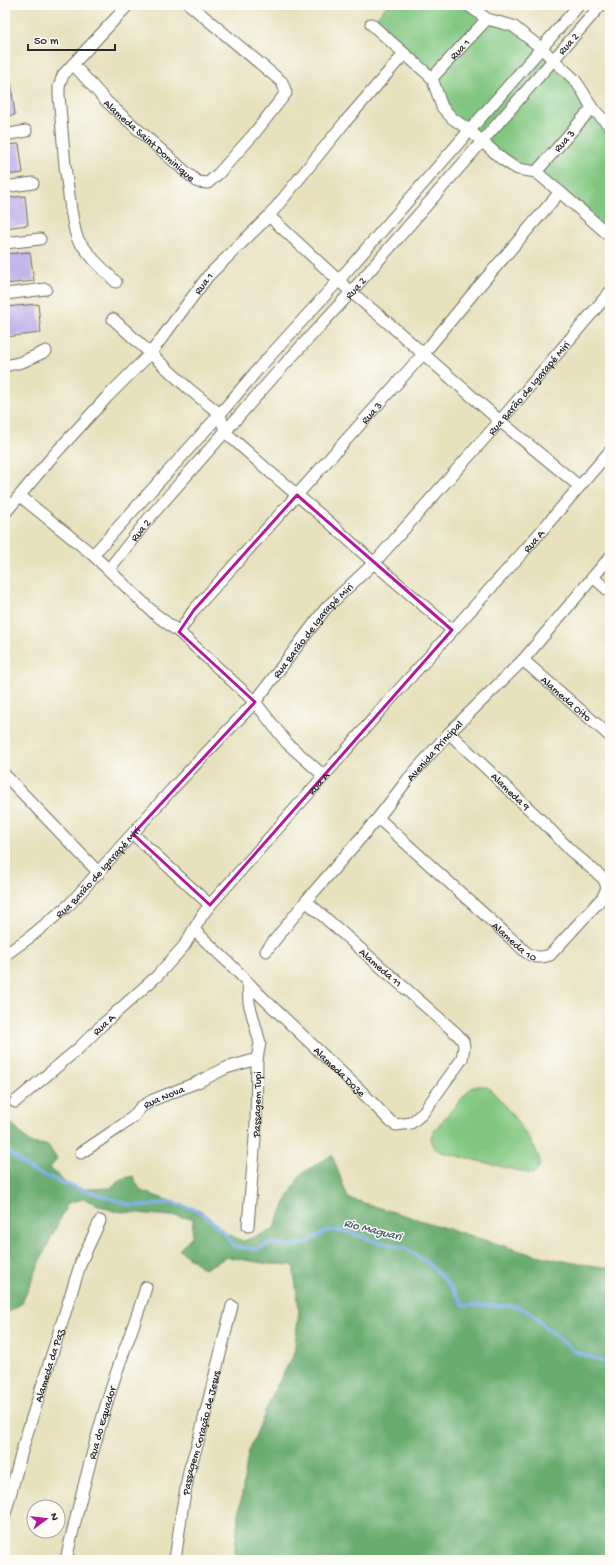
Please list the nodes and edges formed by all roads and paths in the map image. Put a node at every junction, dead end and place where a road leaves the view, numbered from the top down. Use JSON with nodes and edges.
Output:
{"nodes":[{"id":1,"x":128,"y":5,"type":"edge"},
{"id":2,"x":190,"y":5,"type":"edge"},
{"id":3,"x":468,"y":5,"type":"edge"},
{"id":4,"x":579,"y":5,"type":"edge"},
{"id":5,"x":601,"y":5,"type":"edge"},
{"id":6,"x":487,"y":19,"type":"junction"},
{"id":7,"x":371,"y":24,"type":"dead end"},
{"id":8,"x":541,"y":48,"type":"junction"},
{"id":9,"x":404,"y":54,"type":"junction"},
{"id":10,"x":553,"y":59,"type":"junction"},
{"id":11,"x":73,"y":64,"type":"junction"},
{"id":12,"x":432,"y":78,"type":"junction"},
{"id":13,"x":592,"y":108,"type":"junction"},
{"id":14,"x":610,"y":126,"type":"edge"},
{"id":15,"x":469,"y":130,"type":"junction"},
{"id":16,"x":26,"y":131,"type":"dead end"},
{"id":17,"x":5,"y":135,"type":"edge"},
{"id":18,"x":482,"y":141,"type":"junction"},
{"id":19,"x":536,"y":172,"type":"junction"},
{"id":20,"x":33,"y":183,"type":"dead end"},
{"id":21,"x":5,"y":187,"type":"edge"},
{"id":22,"x":560,"y":192,"type":"junction"},
{"id":23,"x":269,"y":216,"type":"junction"},
{"id":24,"x":610,"y":236,"type":"edge"},
{"id":25,"x":40,"y":239,"type":"dead end"},
{"id":26,"x":5,"y":243,"type":"edge"},
{"id":27,"x":339,"y":280,"type":"junction"},
{"id":28,"x":116,"y":282,"type":"dead end"},
{"id":29,"x":46,"y":289,"type":"dead end"},
{"id":30,"x":351,"y":292,"type":"junction"},
{"id":31,"x":610,"y":292,"type":"edge"},
{"id":32,"x":5,"y":294,"type":"edge"},
{"id":33,"x":113,"y":319,"type":"dead end"},
{"id":34,"x":46,"y":351,"type":"dead end"},
{"id":35,"x":424,"y":353,"type":"junction"},
{"id":36,"x":150,"y":354,"type":"junction"},
{"id":37,"x":5,"y":366,"type":"edge"},
{"id":38,"x":220,"y":414,"type":"junction"},
{"id":39,"x":500,"y":421,"type":"junction"},
{"id":40,"x":225,"y":432,"type":"junction"},
{"id":41,"x":610,"y":451,"type":"edge"},
{"id":42,"x":579,"y":486,"type":"junction"},
{"id":43,"x":298,"y":495,"type":"junction"},
{"id":44,"x":20,"y":496,"type":"junction"},
{"id":45,"x":5,"y":513,"type":"edge"},
{"id":46,"x":93,"y":555,"type":"junction"},
{"id":47,"x":610,"y":557,"type":"edge"},
{"id":48,"x":374,"y":563,"type":"junction"},
{"id":49,"x":109,"y":569,"type":"junction"},
{"id":50,"x":593,"y":577,"type":"junction"},
{"id":51,"x":610,"y":592,"type":"edge"},
{"id":52,"x":452,"y":630,"type":"junction"},
{"id":53,"x":179,"y":632,"type":"junction"},
{"id":54,"x":523,"y":660,"type":"junction"},
{"id":55,"x":255,"y":702,"type":"junction"},
{"id":56,"x":449,"y":733,"type":"junction"},
{"id":57,"x":610,"y":736,"type":"edge"},
{"id":58,"x":5,"y":775,"type":"edge"},
{"id":59,"x":324,"y":776,"type":"junction"},
{"id":60,"x":378,"y":818,"type":"junction"},
{"id":61,"x":133,"y":834,"type":"junction"},
{"id":62,"x":570,"y":850,"type":"joint"},
{"id":63,"x":99,"y":873,"type":"junction"},
{"id":64,"x":306,"y":901,"type":"junction"},
{"id":65,"x":210,"y":905,"type":"junction"},
{"id":66,"x":194,"y":930,"type":"junction"},
{"id":67,"x":266,"y":951,"type":"dead end"},
{"id":68,"x":5,"y":955,"type":"edge"},
{"id":69,"x":248,"y":984,"type":"junction"},
{"id":70,"x":457,"y":1034,"type":"joint"},
{"id":71,"x":257,"y":1059,"type":"junction"},
{"id":72,"x":15,"y":1102,"type":"dead end"},
{"id":73,"x":81,"y":1153,"type":"dead end"},
{"id":74,"x":100,"y":1220,"type":"dead end"},
{"id":75,"x":248,"y":1226,"type":"dead end"},
{"id":76,"x":146,"y":1287,"type":"dead end"},
{"id":77,"x":232,"y":1306,"type":"dead end"},
{"id":78,"x":5,"y":1514,"type":"edge"},
{"id":79,"x":66,"y":1560,"type":"edge"},
{"id":80,"x":175,"y":1560,"type":"edge"}],
"edges":[{"from":1,"to":11,"type":"street"},
{"from":2,"to":11,"type":"street","name":"Alameda Saint Dominique"},
{"from":3,"to":6,"type":"street"},
{"from":4,"to":8,"type":"street","name":"Rua 2"},
{"from":5,"to":10,"type":"street","name":"Rua 2"},
{"from":6,"to":8,"type":"street"},
{"from":6,"to":12,"type":"street","name":"Rua 1"},
{"from":7,"to":9,"type":"street"},
{"from":8,"to":10,"type":"street"},
{"from":8,"to":15,"type":"street","name":"Rua 2"},
{"from":9,"to":12,"type":"street"},
{"from":9,"to":23,"type":"street","name":"Rua 1"},
{"from":10,"to":13,"type":"street"},
{"from":10,"to":18,"type":"street","name":"Rua 2"},
{"from":11,"to":28,"type":"street"},
{"from":12,"to":15,"type":"street"},
{"from":13,"to":14,"type":"street"},
{"from":13,"to":19,"type":"street","name":"Rua 3"},
{"from":15,"to":18,"type":"street"},
{"from":15,"to":27,"type":"street","name":"Rua 2"},
{"from":16,"to":17,"type":"street"},
{"from":18,"to":19,"type":"street"},
{"from":18,"to":30,"type":"street","name":"Rua 2"},
{"from":19,"to":22,"type":"street"},
{"from":20,"to":21,"type":"street"},
{"from":22,"to":24,"type":"street"},
{"from":22,"to":35,"type":"street","name":"Rua 3"},
{"from":23,"to":27,"type":"street"},
{"from":23,"to":36,"type":"street","name":"Rua 1"},
{"from":25,"to":26,"type":"street"},
{"from":27,"to":30,"type":"street"},
{"from":27,"to":38,"type":"street","name":"Rua 2"},
{"from":29,"to":32,"type":"street"},
{"from":30,"to":35,"type":"street"},
{"from":30,"to":40,"type":"street","name":"Rua 2"},
{"from":31,"to":39,"type":"street","name":"Rua Barão de Igarapé Miri"},
{"from":33,"to":36,"type":"street"},
{"from":34,"to":37,"type":"street"},
{"from":35,"to":39,"type":"street"},
{"from":35,"to":43,"type":"street","name":"Rua 3"},
{"from":36,"to":38,"type":"street"},
{"from":36,"to":44,"type":"street","name":"Rua 1"},
{"from":38,"to":40,"type":"street"},
{"from":38,"to":46,"type":"street","name":"Rua 2"},
{"from":39,"to":42,"type":"street"},
{"from":39,"to":48,"type":"street","name":"Rua Barão de Igarapé Miri"},
{"from":40,"to":43,"type":"street"},
{"from":40,"to":49,"type":"street","name":"Rua 2"},
{"from":41,"to":42,"type":"street","name":"Rua A"},
{"from":42,"to":52,"type":"street","name":"Rua A"},
{"from":43,"to":48,"type":"street"},
{"from":43,"to":53,"type":"street","name":"Rua 3"},
{"from":44,"to":45,"type":"street","name":"Rua 1"},
{"from":44,"to":46,"type":"street"},
{"from":46,"to":49,"type":"street"},
{"from":47,"to":50,"type":"street","name":"Avenida Principal"},
{"from":48,"to":52,"type":"street"},
{"from":48,"to":55,"type":"street","name":"Rua Barão de Igarapé Miri"},
{"from":49,"to":53,"type":"street"},
{"from":50,"to":51,"type":"street"},
{"from":50,"to":54,"type":"street","name":"Avenida Principal"},
{"from":52,"to":59,"type":"street","name":"Rua A"},
{"from":53,"to":55,"type":"street"},
{"from":54,"to":56,"type":"street","name":"Avenida Principal"},
{"from":54,"to":57,"type":"street","name":"Alameda Oito"},
{"from":55,"to":59,"type":"street"},
{"from":55,"to":61,"type":"street","name":"Rua Barão de Igarapé Miri"},
{"from":56,"to":60,"type":"street","name":"Avenida Principal"},
{"from":56,"to":62,"type":"street","name":"Alameda 9"},
{"from":58,"to":63,"type":"street"},
{"from":59,"to":65,"type":"street","name":"Rua A"},
{"from":60,"to":62,"type":"street","name":"Alameda 10"},
{"from":60,"to":64,"type":"street","name":"Avenida Principal"},
{"from":61,"to":63,"type":"street","name":"Rua Barão de Igarapé Miri"},
{"from":61,"to":65,"type":"street"},
{"from":63,"to":68,"type":"street","name":"Rua Barão de Igarapé Miri"},
{"from":64,"to":67,"type":"street","name":"Avenida Principal"},
{"from":64,"to":70,"type":"street","name":"Alameda 11"},
{"from":65,"to":66,"type":"street","name":"Rua A"},
{"from":66,"to":69,"type":"street","name":"Alameda Doze"},
{"from":66,"to":72,"type":"street","name":"Rua A"},
{"from":69,"to":70,"type":"street","name":"Alameda Doze"},
{"from":69,"to":71,"type":"street","name":"Passagem Tupi"},
{"from":71,"to":73,"type":"street","name":"Rua Nova"},
{"from":71,"to":75,"type":"street","name":"Passagem Tupi"},
{"from":74,"to":78,"type":"street","name":"Alameda da Paz"},
{"from":76,"to":79,"type":"street","name":"Rua do Equador"},
{"from":77,"to":80,"type":"street","name":"Passagem Coração de Jesus"}]}
